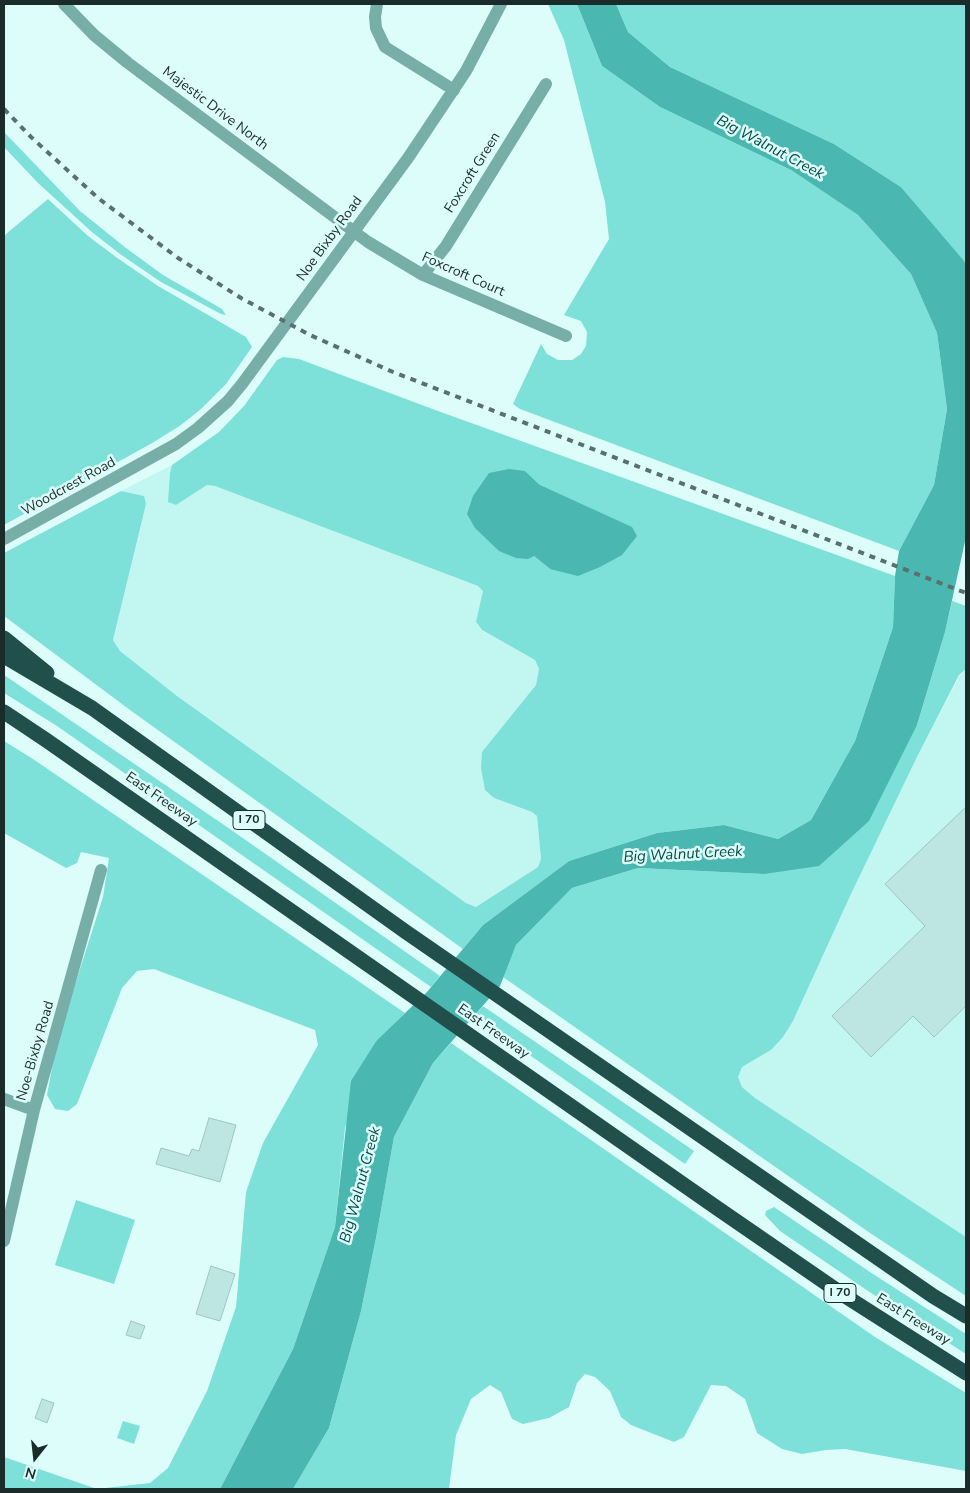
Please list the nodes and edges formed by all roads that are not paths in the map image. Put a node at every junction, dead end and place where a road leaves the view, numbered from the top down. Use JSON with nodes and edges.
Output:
{"nodes":[{"id":1,"x":64,"y":4,"type":"edge"},
{"id":2,"x":378,"y":4,"type":"edge"},
{"id":3,"x":501,"y":4,"type":"edge"},
{"id":4,"x":546,"y":84,"type":"dead end"},
{"id":5,"x":454,"y":90,"type":"junction"},
{"id":6,"x":354,"y":232,"type":"junction"},
{"id":7,"x":423,"y":275,"type":"junction"},
{"id":8,"x":566,"y":336,"type":"dead end"},
{"id":9,"x":148,"y":460,"type":"joint"},
{"id":10,"x":4,"y":540,"type":"edge"},
{"id":11,"x":4,"y":638,"type":"edge"},
{"id":12,"x":4,"y":656,"type":"edge"},
{"id":13,"x":92,"y":708,"type":"junction"},
{"id":14,"x":4,"y":712,"type":"edge"},
{"id":15,"x":101,"y":870,"type":"dead end"},
{"id":16,"x":4,"y":1099,"type":"edge"},
{"id":17,"x":34,"y":1110,"type":"junction"},
{"id":18,"x":4,"y":1241,"type":"edge"},
{"id":19,"x":966,"y":1316,"type":"edge"},
{"id":20,"x":966,"y":1373,"type":"edge"}],
"edges":[{"from":1,"to":6,"type":"street","name":"Majestic Drive North"},
{"from":2,"to":5,"type":"street"},
{"from":3,"to":5,"type":"street","name":"Noe Bixby Road"},
{"from":4,"to":7,"type":"street","name":"Foxcroft Green"},
{"from":5,"to":6,"type":"street","name":"Noe Bixby Road"},
{"from":6,"to":7,"type":"street","name":"Foxcroft Court"},
{"from":6,"to":9,"type":"street","name":"Noe Bixby Road"},
{"from":7,"to":8,"type":"street","name":"Foxcroft Court"},
{"from":9,"to":10,"type":"street","name":"Woodcrest Road"},
{"from":11,"to":13,"type":"highway"},
{"from":12,"to":13,"type":"highway","number":"I 70"},
{"from":13,"to":19,"type":"highway","number":"I 70"},
{"from":14,"to":20,"type":"highway","name":"East Freeway","number":"I 70"},
{"from":15,"to":17,"type":"street","name":"Noe-Bixby Road"},
{"from":16,"to":17,"type":"street"},
{"from":17,"to":18,"type":"street","name":"Noe-Bixby Road"}]}
